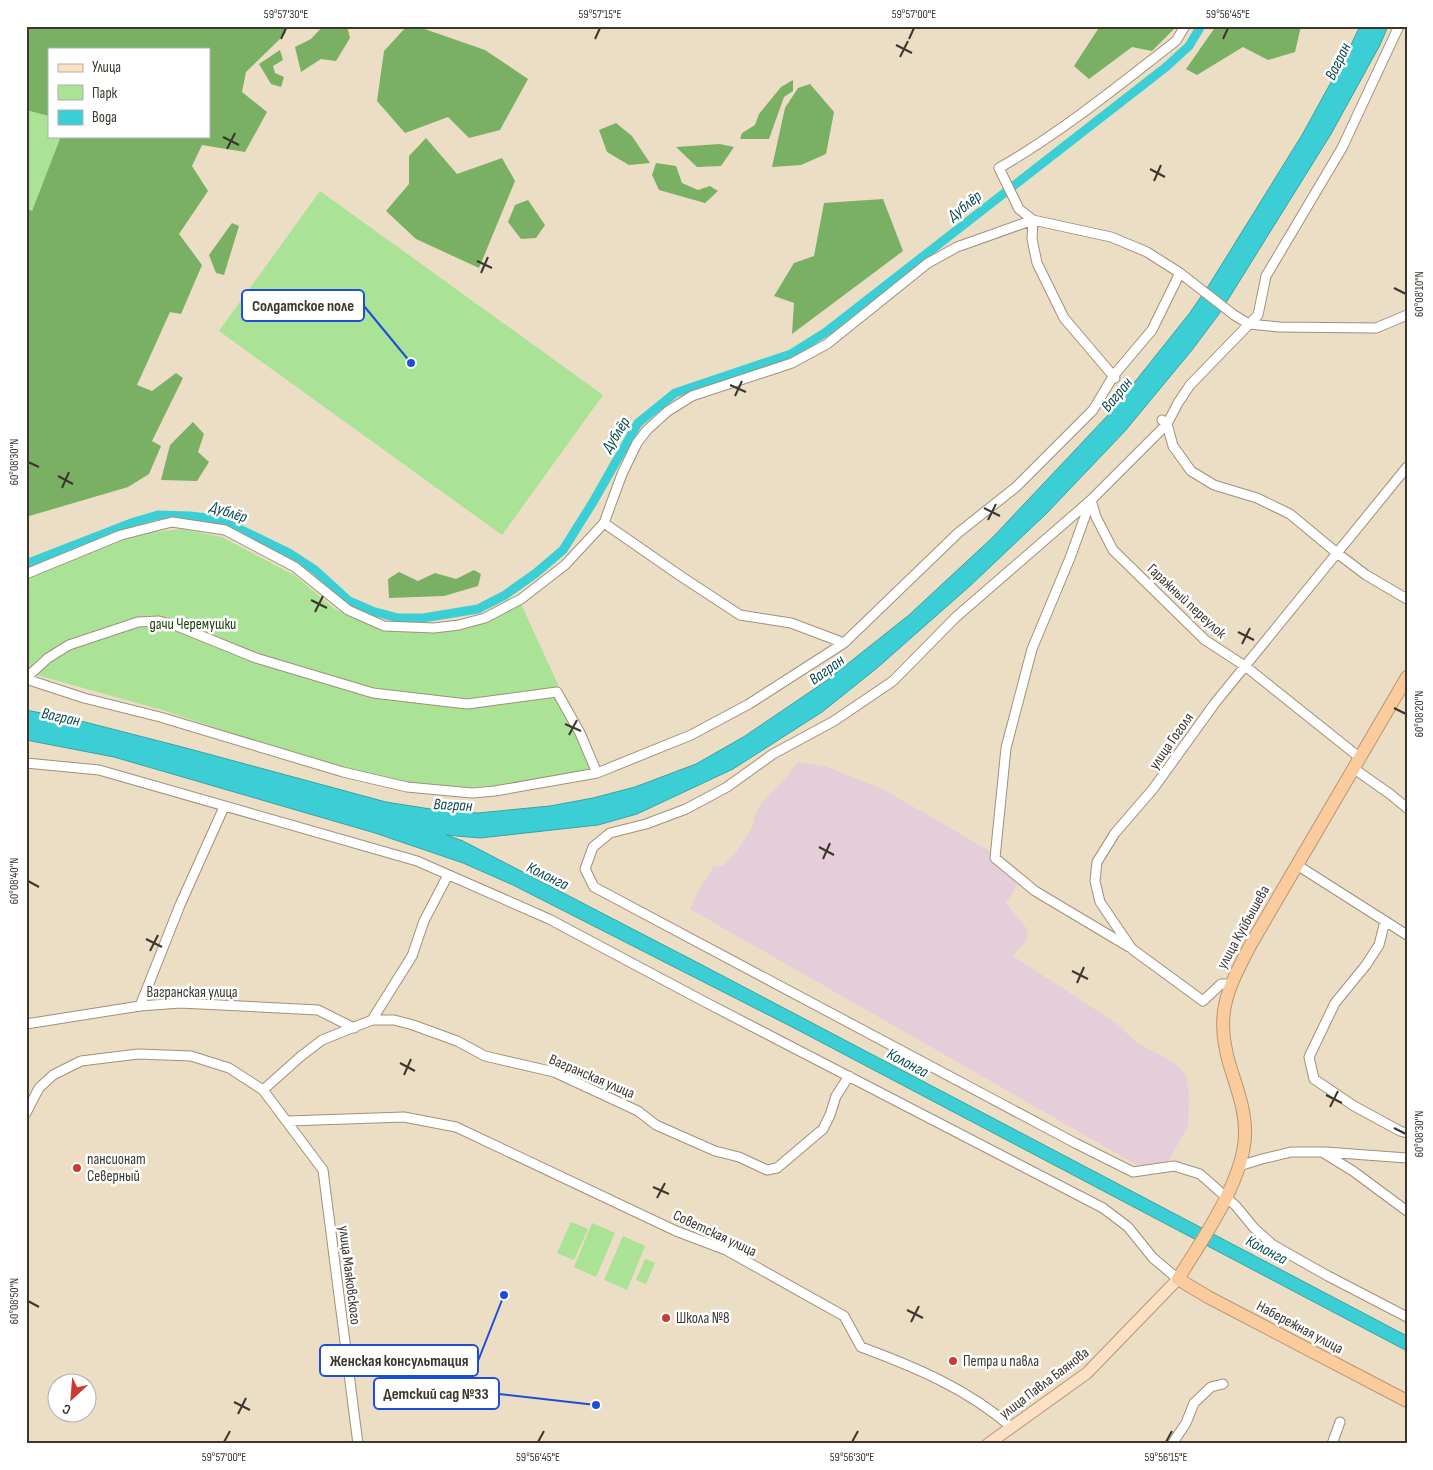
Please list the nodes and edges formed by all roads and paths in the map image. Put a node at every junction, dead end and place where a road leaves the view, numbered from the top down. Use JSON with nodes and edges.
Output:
{"nodes":[{"id":1,"x":1185,"y":26,"type":"edge"},
{"id":2,"x":1400,"y":26,"type":"edge"},
{"id":3,"x":1033,"y":220,"type":"junction"},
{"id":4,"x":1180,"y":273,"type":"junction"},
{"id":5,"x":1407,"y":315,"type":"edge"},
{"id":6,"x":1249,"y":324,"type":"junction"},
{"id":7,"x":1115,"y":377,"type":"junction"},
{"id":8,"x":1165,"y":422,"type":"junction"},
{"id":9,"x":1407,"y":467,"type":"edge"},
{"id":10,"x":1091,"y":500,"type":"junction"},
{"id":11,"x":604,"y":523,"type":"junction"},
{"id":12,"x":1337,"y":554,"type":"junction"},
{"id":13,"x":26,"y":574,"type":"edge"},
{"id":14,"x":1407,"y":598,"type":"edge"},
{"id":15,"x":844,"y":643,"type":"junction"},
{"id":16,"x":1245,"y":666,"type":"junction"},
{"id":17,"x":1407,"y":677,"type":"edge"},
{"id":18,"x":26,"y":679,"type":"edge"},
{"id":19,"x":1356,"y":762,"type":"junction"},
{"id":20,"x":26,"y":763,"type":"edge"},
{"id":21,"x":597,"y":773,"type":"junction"},
{"id":22,"x":224,"y":807,"type":"junction"},
{"id":23,"x":1407,"y":808,"type":"edge"},
{"id":24,"x":1297,"y":865,"type":"junction"},
{"id":25,"x":448,"y":876,"type":"junction"},
{"id":26,"x":1385,"y":922,"type":"junction"},
{"id":27,"x":1407,"y":934,"type":"edge"},
{"id":28,"x":1132,"y":949,"type":"junction"},
{"id":29,"x":1231,"y":984,"type":"junction"},
{"id":30,"x":140,"y":1006,"type":"junction"},
{"id":31,"x":372,"y":1020,"type":"junction"},
{"id":32,"x":26,"y":1024,"type":"edge"},
{"id":33,"x":354,"y":1028,"type":"junction"},
{"id":34,"x":848,"y":1076,"type":"junction"},
{"id":35,"x":263,"y":1090,"type":"junction"},
{"id":36,"x":26,"y":1112,"type":"edge"},
{"id":37,"x":288,"y":1120,"type":"junction"},
{"id":38,"x":1407,"y":1133,"type":"edge"},
{"id":39,"x":1322,"y":1152,"type":"junction"},
{"id":40,"x":1407,"y":1158,"type":"edge"},
{"id":41,"x":1239,"y":1166,"type":"junction"},
{"id":42,"x":1226,"y":1197,"type":"junction"},
{"id":43,"x":1407,"y":1211,"type":"edge"},
{"id":44,"x":1178,"y":1279,"type":"junction"},
{"id":45,"x":1407,"y":1317,"type":"edge"},
{"id":46,"x":1223,"y":1384,"type":"dead end"},
{"id":47,"x":1407,"y":1401,"type":"edge"},
{"id":48,"x":1340,"y":1422,"type":"dead end"},
{"id":49,"x":1011,"y":1427,"type":"junction"},
{"id":50,"x":991,"y":1443,"type":"edge"},
{"id":51,"x":358,"y":1444,"type":"edge"},
{"id":52,"x":1172,"y":1444,"type":"edge"},
{"id":53,"x":1332,"y":1444,"type":"edge"}],
"edges":[{"from":1,"to":3,"type":"street"},
{"from":2,"to":6,"type":"street"},
{"from":3,"to":4,"type":"street"},
{"from":3,"to":7,"type":"street"},
{"from":3,"to":11,"type":"street"},
{"from":4,"to":6,"type":"street"},
{"from":4,"to":7,"type":"street"},
{"from":5,"to":6,"type":"street"},
{"from":6,"to":8,"type":"street"},
{"from":7,"to":15,"type":"street"},
{"from":8,"to":10,"type":"street"},
{"from":8,"to":12,"type":"street"},
{"from":9,"to":12,"type":"street","name":"улица Гоголя"},
{"from":10,"to":16,"type":"street","name":"Гаражный переулок"},
{"from":10,"to":28,"type":"street"},
{"from":10,"to":42,"type":"street"},
{"from":11,"to":13,"type":"street"},
{"from":11,"to":15,"type":"street"},
{"from":12,"to":14,"type":"street"},
{"from":12,"to":16,"type":"street","name":"улица Гоголя"},
{"from":15,"to":21,"type":"street"},
{"from":16,"to":19,"type":"street","name":"Гаражный переулок"},
{"from":16,"to":28,"type":"street","name":"улица Гоголя"},
{"from":17,"to":19,"type":"highway","name":"улица Куйбышева"},
{"from":18,"to":21,"type":"street"},
{"from":18,"to":21,"type":"street"},
{"from":19,"to":23,"type":"street","name":"Гаражный переулок"},
{"from":19,"to":24,"type":"highway","name":"улица Куйбышева"},
{"from":20,"to":22,"type":"street"},
{"from":22,"to":25,"type":"street"},
{"from":22,"to":30,"type":"street"},
{"from":24,"to":26,"type":"street"},
{"from":24,"to":29,"type":"highway","name":"улица Куйбышева"},
{"from":25,"to":31,"type":"street"},
{"from":25,"to":34,"type":"street"},
{"from":26,"to":27,"type":"street"},
{"from":26,"to":38,"type":"street"},
{"from":28,"to":29,"type":"street","name":"улица Гоголя"},
{"from":29,"to":41,"type":"highway","name":"улица Куйбышева"},
{"from":30,"to":32,"type":"street","name":"Вагранская улица"},
{"from":30,"to":33,"type":"street","name":"Вагранская улица"},
{"from":31,"to":33,"type":"street"},
{"from":31,"to":34,"type":"street","name":"Вагранская улица"},
{"from":33,"to":35,"type":"street"},
{"from":34,"to":44,"type":"street"},
{"from":35,"to":36,"type":"street","name":"улица Маяковского"},
{"from":35,"to":37,"type":"street","name":"улица Маяковского"},
{"from":37,"to":49,"type":"street","name":"Советская улица"},
{"from":37,"to":51,"type":"street","name":"улица Маяковского"},
{"from":39,"to":40,"type":"street"},
{"from":39,"to":41,"type":"street"},
{"from":39,"to":43,"type":"street"},
{"from":41,"to":42,"type":"highway","name":"улица Куйбышева"},
{"from":42,"to":44,"type":"highway","name":"улица Куйбышева"},
{"from":42,"to":45,"type":"street"},
{"from":44,"to":47,"type":"highway","name":"Набережная улица"},
{"from":44,"to":49,"type":"main road","name":"улица Павла Баянова"},
{"from":46,"to":52,"type":"street"},
{"from":48,"to":53,"type":"street"},
{"from":49,"to":50,"type":"main road","name":"улица Павла Баянова"}]}
